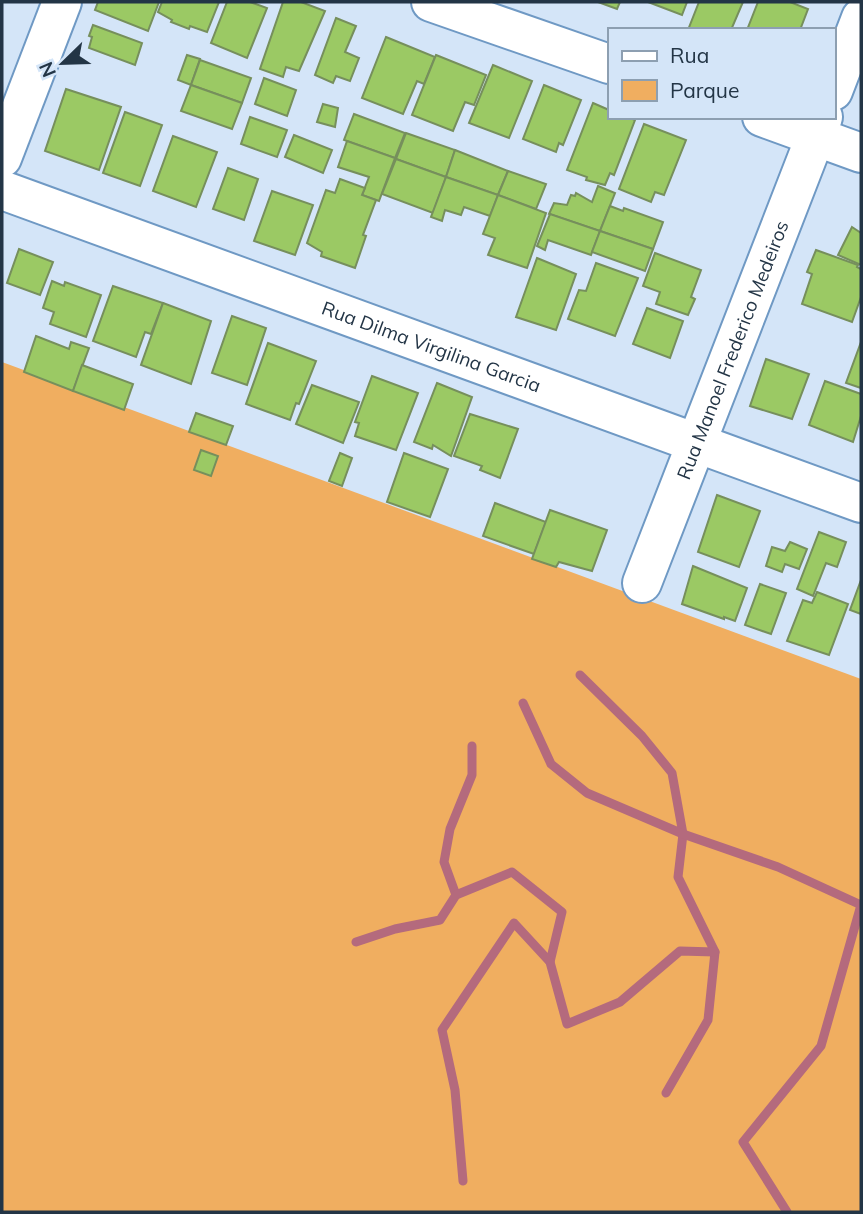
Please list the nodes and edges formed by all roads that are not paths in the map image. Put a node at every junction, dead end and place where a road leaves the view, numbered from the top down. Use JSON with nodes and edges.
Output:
{"nodes":[{"id":1,"x":62,"y":2,"type":"edge"},
{"id":2,"x":431,"y":2,"type":"edge"},
{"id":3,"x":861,"y":18,"type":"edge"},
{"id":4,"x":608,"y":64,"type":"edge"},
{"id":5,"x":835,"y":85,"type":"edge"},
{"id":6,"x":773,"y":119,"type":"edge"},
{"id":7,"x":819,"y":127,"type":"edge"},
{"id":8,"x":861,"y":153,"type":"edge"},
{"id":9,"x":2,"y":158,"type":"edge"},
{"id":10,"x":2,"y":190,"type":"edge"},
{"id":11,"x":696,"y":443,"type":"junction"},
{"id":12,"x":861,"y":503,"type":"edge"},
{"id":13,"x":642,"y":583,"type":"dead end"}],
"edges":[{"from":1,"to":9,"type":"street"},
{"from":2,"to":4,"type":"street"},
{"from":3,"to":5,"type":"street"},
{"from":6,"to":7,"type":"street"},
{"from":7,"to":8,"type":"street"},
{"from":7,"to":11,"type":"street","name":"Rua Manoel Frederico Medeiros"},
{"from":10,"to":11,"type":"street","name":"Rua Dilma Virgilina Garcia"},
{"from":11,"to":12,"type":"street","name":"Rua Dilma Virgilina Garcia"},
{"from":11,"to":13,"type":"street","name":"Rua Manoel Frederico Medeiros"}]}
